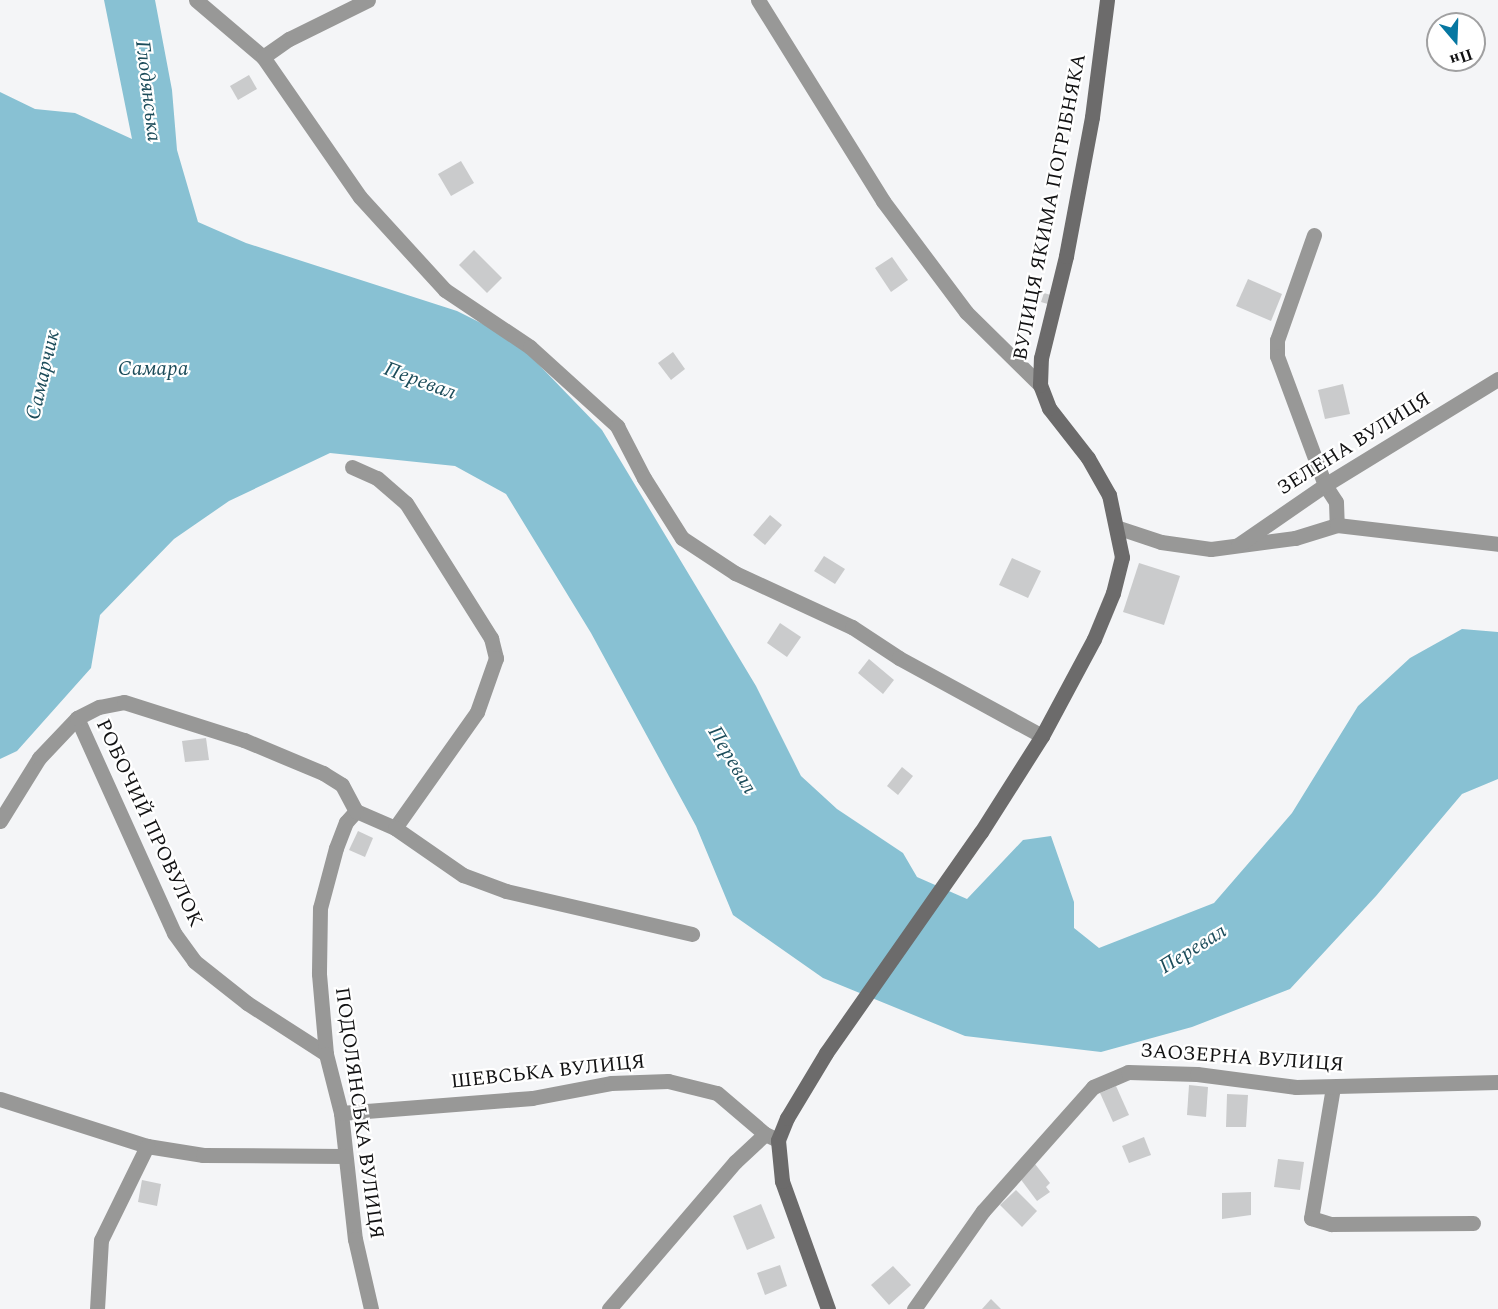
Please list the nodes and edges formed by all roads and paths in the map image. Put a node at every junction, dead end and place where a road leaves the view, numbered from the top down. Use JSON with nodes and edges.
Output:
{"nodes":[{"id":1,"x":196,"y":0,"type":"edge"},
{"id":2,"x":368,"y":0,"type":"edge"},
{"id":3,"x":758,"y":0,"type":"edge"},
{"id":4,"x":1107,"y":0,"type":"edge"},
{"id":5,"x":262,"y":57,"type":"junction"},
{"id":6,"x":1314,"y":235,"type":"dead end"},
{"id":7,"x":1498,"y":379,"type":"edge"},
{"id":8,"x":1040,"y":385,"type":"junction"},
{"id":9,"x":352,"y":467,"type":"dead end"},
{"id":10,"x":1325,"y":485,"type":"junction"},
{"id":11,"x":1337,"y":525,"type":"junction"},
{"id":12,"x":1119,"y":528,"type":"junction"},
{"id":13,"x":1498,"y":544,"type":"edge"},
{"id":14,"x":1234,"y":548,"type":"junction"},
{"id":15,"x":77,"y":718,"type":"junction"},
{"id":16,"x":1042,"y":736,"type":"junction"},
{"id":17,"x":356,"y":811,"type":"junction"},
{"id":18,"x":0,"y":821,"type":"edge"},
{"id":19,"x":395,"y":828,"type":"junction"},
{"id":20,"x":692,"y":934,"type":"dead end"},
{"id":21,"x":326,"y":1054,"type":"junction"},
{"id":22,"x":1498,"y":1082,"type":"edge"},
{"id":23,"x":1333,"y":1087,"type":"junction"},
{"id":24,"x":0,"y":1099,"type":"edge"},
{"id":25,"x":341,"y":1113,"type":"junction"},
{"id":26,"x":772,"y":1137,"type":"junction"},
{"id":27,"x":147,"y":1146,"type":"junction"},
{"id":28,"x":344,"y":1156,"type":"junction"},
{"id":29,"x":1473,"y":1223,"type":"dead end"},
{"id":30,"x":97,"y":1309,"type":"edge"},
{"id":31,"x":371,"y":1309,"type":"edge"},
{"id":32,"x":609,"y":1309,"type":"edge"},
{"id":33,"x":828,"y":1309,"type":"edge"},
{"id":34,"x":914,"y":1309,"type":"edge"}],
"edges":[{"from":1,"to":5,"type":"street"},
{"from":2,"to":5,"type":"street"},
{"from":3,"to":8,"type":"street"},
{"from":4,"to":8,"type":"street","name":"ВУЛИЦЯ ЯКИМА ПОГРІБНЯКА"},
{"from":5,"to":16,"type":"street"},
{"from":6,"to":10,"type":"street"},
{"from":7,"to":10,"type":"street","name":"ЗЕЛЕНА ВУЛИЦЯ"},
{"from":8,"to":12,"type":"street"},
{"from":9,"to":19,"type":"street"},
{"from":10,"to":11,"type":"street"},
{"from":10,"to":14,"type":"street","name":"ЗЕЛЕНА ВУЛИЦЯ"},
{"from":11,"to":13,"type":"street"},
{"from":11,"to":14,"type":"street"},
{"from":12,"to":14,"type":"street"},
{"from":12,"to":16,"type":"street"},
{"from":15,"to":17,"type":"street"},
{"from":15,"to":18,"type":"street"},
{"from":15,"to":21,"type":"street","name":"РОБОЧИЙ ПРОВУЛОК"},
{"from":16,"to":26,"type":"street"},
{"from":17,"to":19,"type":"street"},
{"from":17,"to":21,"type":"street","name":"ПОДОЛЯНСЬКА ВУЛИЦЯ"},
{"from":19,"to":20,"type":"street"},
{"from":21,"to":25,"type":"street","name":"ПОДОЛЯНСЬКА ВУЛИЦЯ"},
{"from":22,"to":23,"type":"street","name":"ЗАОЗЕРНА ВУЛИЦЯ"},
{"from":23,"to":29,"type":"street"},
{"from":23,"to":34,"type":"street","name":"ЗАОЗЕРНА ВУЛИЦЯ"},
{"from":24,"to":27,"type":"street"},
{"from":25,"to":26,"type":"street","name":"ШЕВСЬКА ВУЛИЦЯ"},
{"from":25,"to":28,"type":"street","name":"ПОДОЛЯНСЬКА ВУЛИЦЯ"},
{"from":26,"to":32,"type":"street"},
{"from":26,"to":33,"type":"street"},
{"from":27,"to":28,"type":"street"},
{"from":27,"to":30,"type":"street"},
{"from":28,"to":31,"type":"street","name":"ПОДОЛЯНСЬКА ВУЛИЦЯ"}]}
